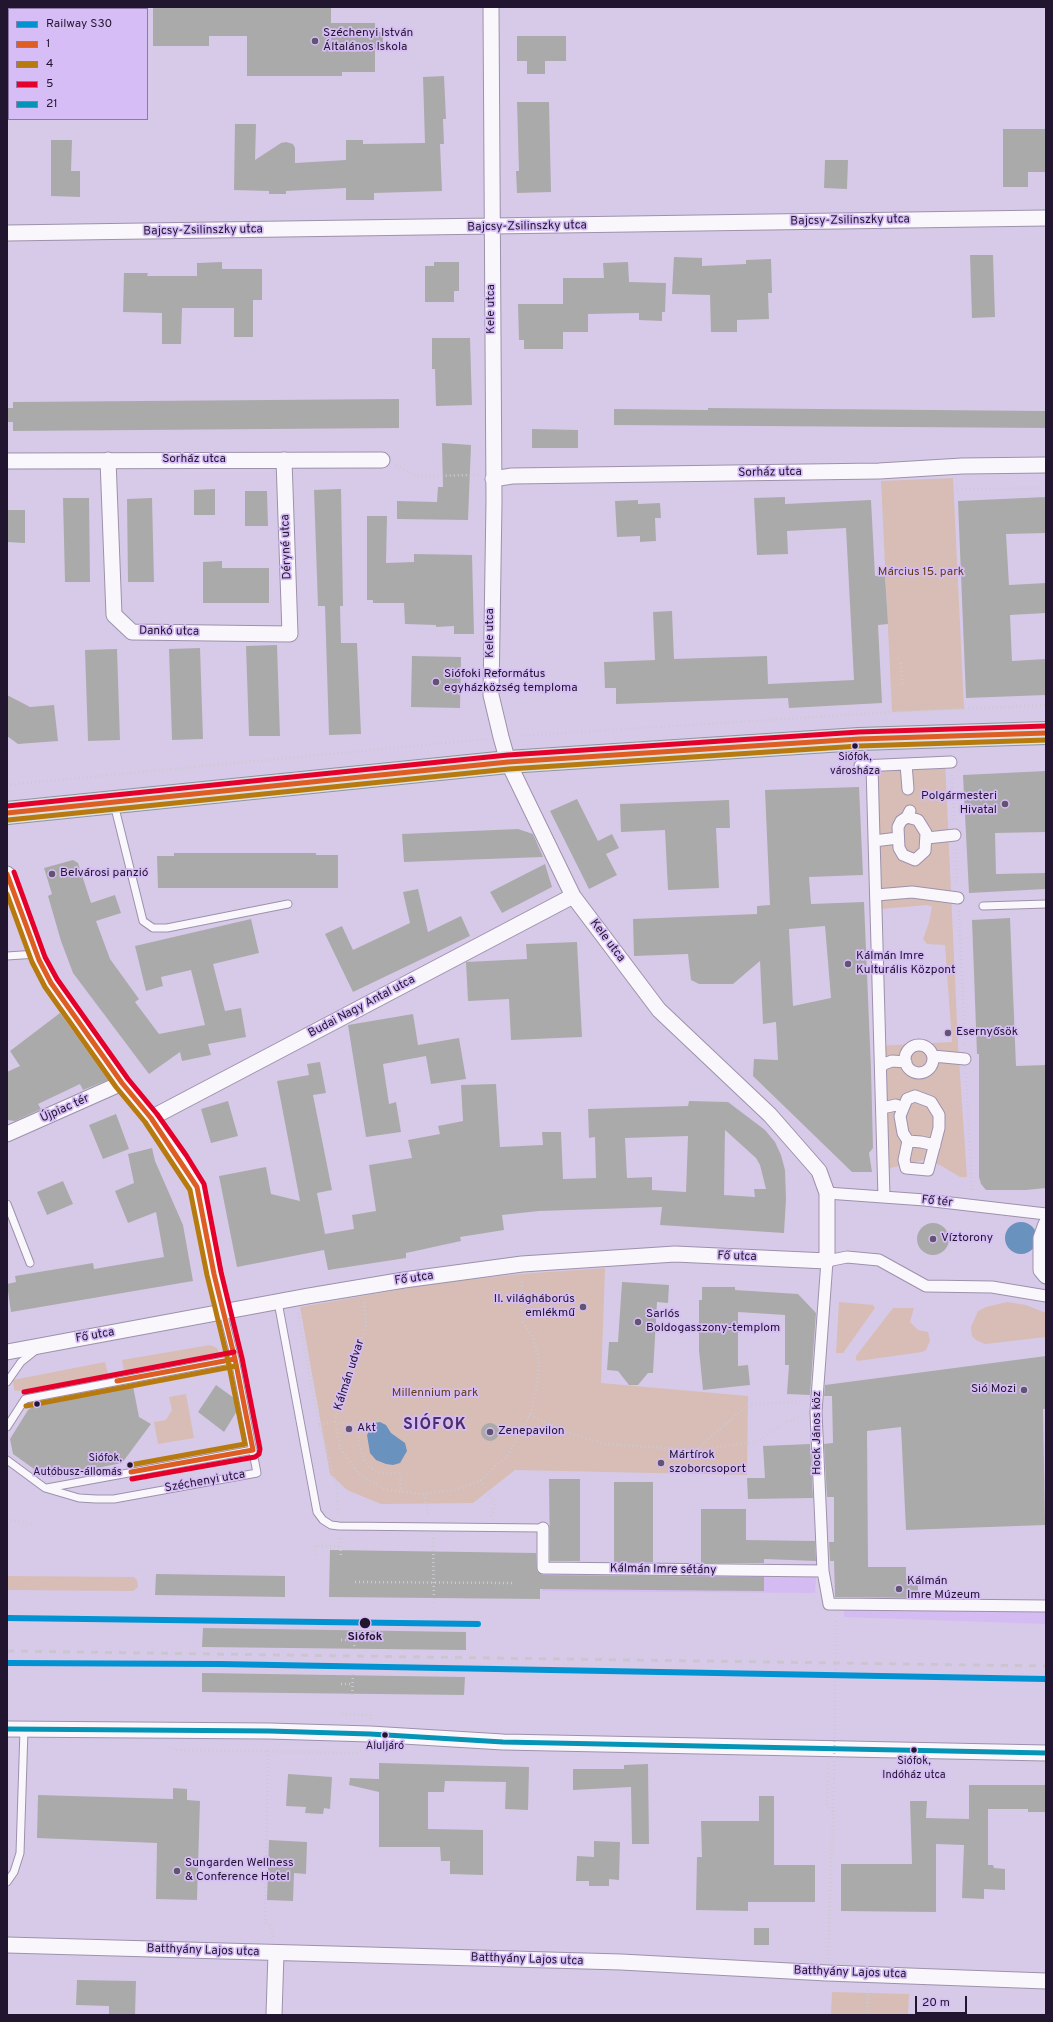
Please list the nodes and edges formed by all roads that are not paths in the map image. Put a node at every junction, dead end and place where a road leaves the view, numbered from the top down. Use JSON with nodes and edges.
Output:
{"nodes":[{"id":1,"x":490,"y":7,"type":"edge"},
{"id":2,"x":1046,"y":218,"type":"edge"},
{"id":3,"x":491,"y":227,"type":"junction"},
{"id":4,"x":7,"y":233,"type":"edge"},
{"id":5,"x":108,"y":460,"type":"junction"},
{"id":6,"x":284,"y":460,"type":"junction"},
{"id":7,"x":382,"y":460,"type":"road end"},
{"id":8,"x":7,"y":461,"type":"edge"},
{"id":9,"x":1046,"y":465,"type":"edge"},
{"id":10,"x":493,"y":479,"type":"junction"},
{"id":11,"x":290,"y":634,"type":"joint"},
{"id":12,"x":1046,"y":733,"type":"edge"},
{"id":13,"x":508,"y":762,"type":"junction"},
{"id":14,"x":951,"y":762,"type":"road end"},
{"id":15,"x":906,"y":764,"type":"junction"},
{"id":16,"x":860,"y":766,"type":"dead end"},
{"id":17,"x":872,"y":766,"type":"junction"},
{"id":18,"x":908,"y":789,"type":"dead end"},
{"id":19,"x":114,"y":802,"type":"junction"},
{"id":20,"x":7,"y":813,"type":"edge"},
{"id":21,"x":955,"y":835,"type":"road end"},
{"id":22,"x":898,"y":838,"type":"junction"},
{"id":23,"x":926,"y":838,"type":"junction"},
{"id":24,"x":874,"y":841,"type":"junction"},
{"id":25,"x":7,"y":874,"type":"edge"},
{"id":26,"x":11,"y":894,"type":"edge"},
{"id":27,"x":876,"y":895,"type":"junction"},
{"id":28,"x":573,"y":896,"type":"junction"},
{"id":29,"x":958,"y":898,"type":"road end"},
{"id":30,"x":288,"y":904,"type":"dead end"},
{"id":31,"x":1046,"y":904,"type":"edge"},
{"id":32,"x":983,"y":906,"type":"dead end"},
{"id":33,"x":37,"y":954,"type":"junction"},
{"id":34,"x":7,"y":956,"type":"edge"},
{"id":35,"x":933,"y":1056,"type":"junction"},
{"id":36,"x":965,"y":1059,"type":"road end"},
{"id":37,"x":906,"y":1062,"type":"junction"},
{"id":38,"x":881,"y":1067,"type":"junction"},
{"id":39,"x":122,"y":1083,"type":"junction"},
{"id":40,"x":882,"y":1108,"type":"junction"},
{"id":41,"x":903,"y":1108,"type":"junction"},
{"id":42,"x":151,"y":1118,"type":"junction"},
{"id":43,"x":7,"y":1134,"type":"edge"},
{"id":44,"x":908,"y":1141,"type":"junction"},
{"id":45,"x":935,"y":1145,"type":"junction"},
{"id":46,"x":827,"y":1193,"type":"junction"},
{"id":47,"x":884,"y":1197,"type":"junction"},
{"id":48,"x":7,"y":1204,"type":"edge"},
{"id":49,"x":1046,"y":1214,"type":"edge"},
{"id":50,"x":1046,"y":1224,"type":"edge"},
{"id":51,"x":827,"y":1261,"type":"junction"},
{"id":52,"x":30,"y":1262,"type":"dead end"},
{"id":53,"x":1046,"y":1276,"type":"edge"},
{"id":54,"x":1046,"y":1296,"type":"edge"},
{"id":55,"x":278,"y":1302,"type":"junction"},
{"id":56,"x":223,"y":1312,"type":"junction"},
{"id":57,"x":45,"y":1345,"type":"junction"},
{"id":58,"x":7,"y":1352,"type":"edge"},
{"id":59,"x":235,"y":1359,"type":"junction"},
{"id":60,"x":7,"y":1382,"type":"edge"},
{"id":61,"x":7,"y":1427,"type":"edge"},
{"id":62,"x":253,"y":1450,"type":"junction"},
{"id":63,"x":7,"y":1460,"type":"edge"},
{"id":64,"x":45,"y":1488,"type":"junction"},
{"id":65,"x":543,"y":1528,"type":"joint"},
{"id":66,"x":823,"y":1572,"type":"junction"},
{"id":67,"x":1046,"y":1606,"type":"edge"},
{"id":68,"x":7,"y":1729,"type":"edge"},
{"id":69,"x":24,"y":1730,"type":"junction"},
{"id":70,"x":1046,"y":1753,"type":"edge"},
{"id":71,"x":7,"y":1882,"type":"edge"},
{"id":72,"x":7,"y":1945,"type":"edge"},
{"id":73,"x":276,"y":1953,"type":"junction"},
{"id":74,"x":1046,"y":1981,"type":"edge"},
{"id":75,"x":274,"y":2015,"type":"edge"}],
"edges":[{"from":1,"to":3,"type":"street","name":"Kele utca"},
{"from":2,"to":3,"type":"street","name":"Bajcsy-Zsilinszky utca"},
{"from":3,"to":4,"type":"street","name":"Bajcsy-Zsilinszky utca"},
{"from":3,"to":10,"type":"street","name":"Kele utca"},
{"from":5,"to":6,"type":"street","name":"Sorház utca"},
{"from":5,"to":8,"type":"street","name":"Sorház utca"},
{"from":5,"to":11,"type":"street","name":"Dankó utca"},
{"from":6,"to":7,"type":"street","name":"Sorház utca"},
{"from":6,"to":11,"type":"street","name":"Déryné utca"},
{"from":9,"to":10,"type":"street","name":"Sorház utca"},
{"from":10,"to":13,"type":"street","name":"Kele utca"},
{"from":12,"to":13,"type":"main road"},
{"from":13,"to":19,"type":"main road"},
{"from":13,"to":28,"type":"street","name":"Kele utca"},
{"from":14,"to":15,"type":"street"},
{"from":15,"to":17,"type":"street"},
{"from":15,"to":18,"type":"street"},
{"from":16,"to":17,"type":"street"},
{"from":17,"to":24,"type":"street"},
{"from":19,"to":20,"type":"main road"},
{"from":19,"to":30,"type":"lane"},
{"from":21,"to":23,"type":"street"},
{"from":22,"to":23,"type":"street"},
{"from":22,"to":23,"type":"street"},
{"from":22,"to":24,"type":"street"},
{"from":24,"to":27,"type":"street"},
{"from":25,"to":26,"type":"street","name":"Széchenyi utca"},
{"from":26,"to":33,"type":"street","name":"Széchenyi utca"},
{"from":27,"to":29,"type":"street"},
{"from":27,"to":38,"type":"street"},
{"from":28,"to":42,"type":"street","name":"Budai Nagy Antal utca"},
{"from":28,"to":46,"type":"street","name":"Kele utca"},
{"from":31,"to":32,"type":"lane"},
{"from":33,"to":34,"type":"lane"},
{"from":33,"to":39,"type":"street","name":"Széchenyi utca"},
{"from":35,"to":36,"type":"street"},
{"from":35,"to":37,"type":"street"},
{"from":35,"to":37,"type":"street"},
{"from":37,"to":38,"type":"street"},
{"from":38,"to":40,"type":"street"},
{"from":39,"to":42,"type":"street","name":"Széchenyi utca"},
{"from":39,"to":43,"type":"street","name":"Újpiac tér"},
{"from":40,"to":41,"type":"street"},
{"from":40,"to":47,"type":"street"},
{"from":41,"to":44,"type":"street"},
{"from":41,"to":45,"type":"street"},
{"from":42,"to":56,"type":"street","name":"Széchenyi utca"},
{"from":44,"to":45,"type":"street"},
{"from":44,"to":45,"type":"street"},
{"from":46,"to":47,"type":"street","name":"Fő tér"},
{"from":46,"to":51,"type":"street","name":"Kele utca"},
{"from":47,"to":49,"type":"street","name":"Fő tér"},
{"from":48,"to":52,"type":"lane"},
{"from":50,"to":53,"type":"street"},
{"from":51,"to":54,"type":"street"},
{"from":51,"to":55,"type":"street","name":"Fő utca"},
{"from":51,"to":66,"type":"street","name":"Hock János köz"},
{"from":55,"to":56,"type":"street","name":"Fő utca"},
{"from":55,"to":65,"type":"lane"},
{"from":56,"to":57,"type":"street","name":"Fő utca"},
{"from":56,"to":59,"type":"lane","name":"Széchenyi utca"},
{"from":57,"to":58,"type":"street","name":"Fő utca"},
{"from":57,"to":60,"type":"lane"},
{"from":59,"to":61,"type":"lane"},
{"from":59,"to":62,"type":"lane","name":"Széchenyi utca"},
{"from":62,"to":64,"type":"lane"},
{"from":62,"to":64,"type":"lane","name":"Széchenyi utca"},
{"from":63,"to":64,"type":"lane"},
{"from":65,"to":66,"type":"street","name":"Kálmán Imre sétány"},
{"from":66,"to":67,"type":"street","name":"Hock János köz"},
{"from":68,"to":69,"type":"street"},
{"from":69,"to":70,"type":"street"},
{"from":69,"to":71,"type":"lane"},
{"from":72,"to":73,"type":"street","name":"Batthyány Lajos utca"},
{"from":73,"to":74,"type":"street","name":"Batthyány Lajos utca"},
{"from":73,"to":75,"type":"street"}]}
